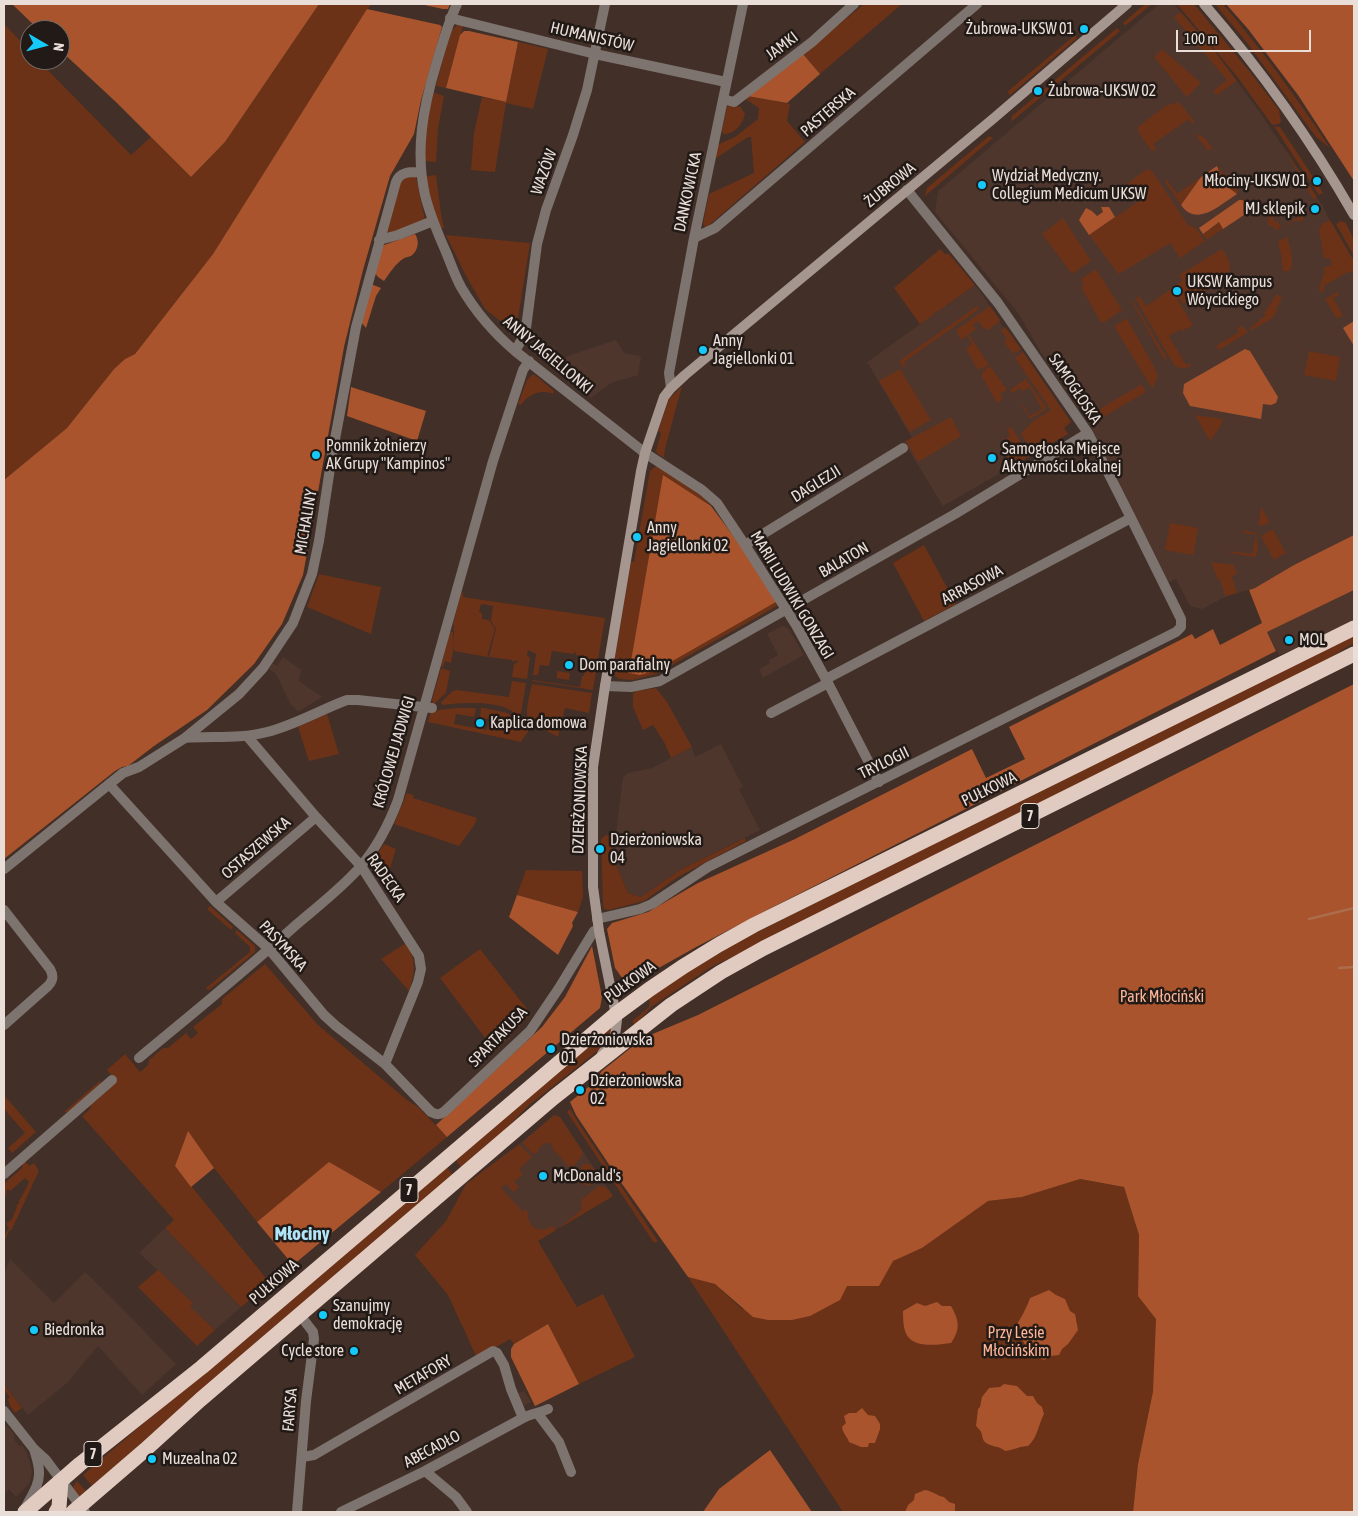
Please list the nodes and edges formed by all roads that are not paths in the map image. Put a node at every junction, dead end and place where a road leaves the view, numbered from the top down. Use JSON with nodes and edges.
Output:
{"nodes":[{"id":1,"x":457,"y":4,"type":"edge"},
{"id":2,"x":605,"y":4,"type":"edge"},
{"id":3,"x":743,"y":4,"type":"edge"},
{"id":4,"x":854,"y":4,"type":"edge"},
{"id":5,"x":977,"y":4,"type":"edge"},
{"id":6,"x":1127,"y":4,"type":"edge"},
{"id":7,"x":1204,"y":4,"type":"edge"},
{"id":8,"x":450,"y":18,"type":"junction"},
{"id":9,"x":595,"y":54,"type":"junction"},
{"id":10,"x":726,"y":82,"type":"junction"},
{"id":11,"x":723,"y":99,"type":"junction"},
{"id":12,"x":421,"y":172,"type":"junction"},
{"id":13,"x":907,"y":190,"type":"junction"},
{"id":14,"x":1354,"y":215,"type":"edge"},
{"id":15,"x":433,"y":222,"type":"junction"},
{"id":16,"x":694,"y":238,"type":"junction"},
{"id":17,"x":379,"y":240,"type":"junction"},
{"id":18,"x":515,"y":351,"type":"junction"},
{"id":19,"x":529,"y":361,"type":"junction"},
{"id":20,"x":671,"y":388,"type":"junction"},
{"id":21,"x":1088,"y":433,"type":"junction"},
{"id":22,"x":903,"y":448,"type":"dead end"},
{"id":23,"x":646,"y":453,"type":"junction"},
{"id":24,"x":1131,"y":518,"type":"junction"},
{"id":25,"x":746,"y":545,"type":"junction"},
{"id":26,"x":786,"y":610,"type":"junction"},
{"id":27,"x":1181,"y":627,"type":"joint"},
{"id":28,"x":1354,"y":628,"type":"edge"},
{"id":29,"x":1354,"y":654,"type":"edge"},
{"id":30,"x":827,"y":681,"type":"junction"},
{"id":31,"x":605,"y":686,"type":"junction"},
{"id":32,"x":424,"y":707,"type":"junction"},
{"id":33,"x":771,"y":713,"type":"dead end"},
{"id":34,"x":246,"y":736,"type":"junction"},
{"id":35,"x":185,"y":738,"type":"junction"},
{"id":36,"x":879,"y":782,"type":"junction"},
{"id":37,"x":109,"y":784,"type":"junction"},
{"id":38,"x":316,"y":817,"type":"junction"},
{"id":39,"x":361,"y":866,"type":"junction"},
{"id":40,"x":4,"y":869,"type":"edge"},
{"id":41,"x":216,"y":902,"type":"junction"},
{"id":42,"x":4,"y":910,"type":"edge"},
{"id":43,"x":597,"y":920,"type":"junction"},
{"id":44,"x":599,"y":930,"type":"junction"},
{"id":45,"x":269,"y":949,"type":"junction"},
{"id":46,"x":616,"y":1014,"type":"junction"},
{"id":47,"x":4,"y":1025,"type":"edge"},
{"id":48,"x":139,"y":1058,"type":"dead end"},
{"id":49,"x":385,"y":1064,"type":"junction"},
{"id":50,"x":594,"y":1065,"type":"junction"},
{"id":51,"x":112,"y":1080,"type":"dead end"},
{"id":52,"x":445,"y":1111,"type":"joint"},
{"id":53,"x":4,"y":1174,"type":"edge"},
{"id":54,"x":300,"y":1315,"type":"junction"},
{"id":55,"x":548,"y":1409,"type":"dead end"},
{"id":56,"x":4,"y":1411,"type":"edge"},
{"id":57,"x":539,"y":1416,"type":"junction"},
{"id":58,"x":522,"y":1418,"type":"junction"},
{"id":59,"x":34,"y":1448,"type":"junction"},
{"id":60,"x":302,"y":1456,"type":"junction"},
{"id":61,"x":425,"y":1471,"type":"junction"},
{"id":62,"x":570,"y":1472,"type":"dead end"},
{"id":63,"x":61,"y":1481,"type":"junction"},
{"id":64,"x":79,"y":1510,"type":"edge"},
{"id":65,"x":24,"y":1512,"type":"edge"},
{"id":66,"x":56,"y":1512,"type":"edge"},
{"id":67,"x":297,"y":1512,"type":"edge"},
{"id":68,"x":341,"y":1512,"type":"edge"},
{"id":69,"x":467,"y":1512,"type":"edge"}],
"edges":[{"from":1,"to":8,"type":"street","name":"ANNY JAGIELLONKI"},
{"from":2,"to":9,"type":"street","name":"WAZÓW"},
{"from":3,"to":10,"type":"street","name":"DANKOWICKA"},
{"from":4,"to":11,"type":"street","name":"JAMKI"},
{"from":5,"to":16,"type":"street","name":"PASTERSKA"},
{"from":6,"to":13,"type":"street","name":"ŻUBROWA"},
{"from":7,"to":14,"type":"street"},
{"from":8,"to":9,"type":"street","name":"HUMANISTÓW"},
{"from":8,"to":12,"type":"street","name":"ANNY JAGIELLONKI"},
{"from":9,"to":10,"type":"street","name":"HUMANISTÓW"},
{"from":9,"to":18,"type":"street","name":"WAZÓW"},
{"from":10,"to":11,"type":"street","name":"DANKOWICKA"},
{"from":11,"to":16,"type":"street","name":"DANKOWICKA"},
{"from":12,"to":15,"type":"street","name":"ANNY JAGIELLONKI"},
{"from":12,"to":17,"type":"street","name":"MICHALINY"},
{"from":13,"to":20,"type":"street","name":"ŻUBROWA"},
{"from":13,"to":21,"type":"street","name":"SAMOGŁOSKA"},
{"from":15,"to":17,"type":"street"},
{"from":15,"to":18,"type":"street","name":"ANNY JAGIELLONKI"},
{"from":16,"to":20,"type":"street","name":"DANKOWICKA"},
{"from":17,"to":35,"type":"street","name":"MICHALINY"},
{"from":18,"to":19,"type":"street","name":"ANNY JAGIELLONKI"},
{"from":19,"to":23,"type":"street","name":"ANNY JAGIELLONKI"},
{"from":19,"to":32,"type":"street","name":"KRÓLOWEJ JADWIGI"},
{"from":20,"to":23,"type":"street","name":"DZIERŻONIOWSKA"},
{"from":21,"to":24,"type":"street","name":"SAMOGŁOSKA"},
{"from":21,"to":26,"type":"street","name":"BALATON"},
{"from":22,"to":25,"type":"street","name":"DAGLEZJI"},
{"from":23,"to":25,"type":"street","name":"MARII LUDWIKI GONZAGI"},
{"from":23,"to":31,"type":"street","name":"DZIERŻONIOWSKA"},
{"from":24,"to":27,"type":"street","name":"SAMOGŁOSKA"},
{"from":24,"to":30,"type":"street","name":"ARRASOWA"},
{"from":25,"to":26,"type":"street","name":"MARII LUDWIKI GONZAGI"},
{"from":26,"to":30,"type":"street","name":"MARII LUDWIKI GONZAGI"},
{"from":26,"to":31,"type":"street","name":"BALATON"},
{"from":27,"to":36,"type":"street","name":"TRYLOGII"},
{"from":28,"to":46,"type":"highway","name":"PUŁKOWA","number":"7"},
{"from":29,"to":50,"type":"highway","number":"7"},
{"from":30,"to":33,"type":"street","name":"ARRASOWA"},
{"from":30,"to":36,"type":"street","name":"MARII LUDWIKI GONZAGI"},
{"from":31,"to":43,"type":"street","name":"DZIERŻONIOWSKA"},
{"from":32,"to":34,"type":"street"},
{"from":32,"to":39,"type":"street","name":"KRÓLOWEJ JADWIGI"},
{"from":34,"to":35,"type":"street"},
{"from":34,"to":38,"type":"street","name":"RADECKA"},
{"from":35,"to":37,"type":"street","name":"MICHALINY"},
{"from":36,"to":43,"type":"street","name":"TRYLOGII"},
{"from":37,"to":40,"type":"street","name":"MICHALINY"},
{"from":37,"to":41,"type":"street","name":"PASYMSKA"},
{"from":38,"to":39,"type":"street","name":"RADECKA"},
{"from":38,"to":41,"type":"street","name":"OSTASZEWSKA"},
{"from":39,"to":45,"type":"street","name":"KRÓLOWEJ JADWIGI"},
{"from":39,"to":49,"type":"street","name":"RADECKA"},
{"from":41,"to":45,"type":"street","name":"PASYMSKA"},
{"from":42,"to":47,"type":"street"},
{"from":43,"to":44,"type":"street","name":"DZIERŻONIOWSKA"},
{"from":44,"to":46,"type":"street","name":"DZIERŻONIOWSKA"},
{"from":44,"to":52,"type":"street","name":"SPARTAKUSA"},
{"from":45,"to":48,"type":"street","name":"KRÓLOWEJ JADWIGI"},
{"from":45,"to":49,"type":"street","name":"PASYMSKA"},
{"from":46,"to":50,"type":"street","name":"DZIERŻONIOWSKA"},
{"from":46,"to":63,"type":"highway","name":"PUŁKOWA","number":"7"},
{"from":49,"to":52,"type":"street","name":"PASYMSKA"},
{"from":50,"to":54,"type":"highway","number":"7"},
{"from":51,"to":53,"type":"street"},
{"from":54,"to":60,"type":"street","name":"FARYSA"},
{"from":54,"to":64,"type":"highway","number":"7"},
{"from":55,"to":57,"type":"street","name":"ABECADŁO"},
{"from":56,"to":59,"type":"street"},
{"from":57,"to":58,"type":"street","name":"ABECADŁO"},
{"from":57,"to":62,"type":"street"},
{"from":58,"to":60,"type":"street","name":"METAFORY"},
{"from":58,"to":61,"type":"street","name":"ABECADŁO"},
{"from":59,"to":63,"type":"street"},
{"from":59,"to":65,"type":"street"},
{"from":60,"to":67,"type":"street","name":"FARYSA"},
{"from":61,"to":68,"type":"street","name":"ABECADŁO"},
{"from":61,"to":69,"type":"street"},
{"from":63,"to":64,"type":"street"},
{"from":63,"to":65,"type":"highway","name":"PUŁKOWA","number":"7"},
{"from":63,"to":66,"type":"highway"}]}
